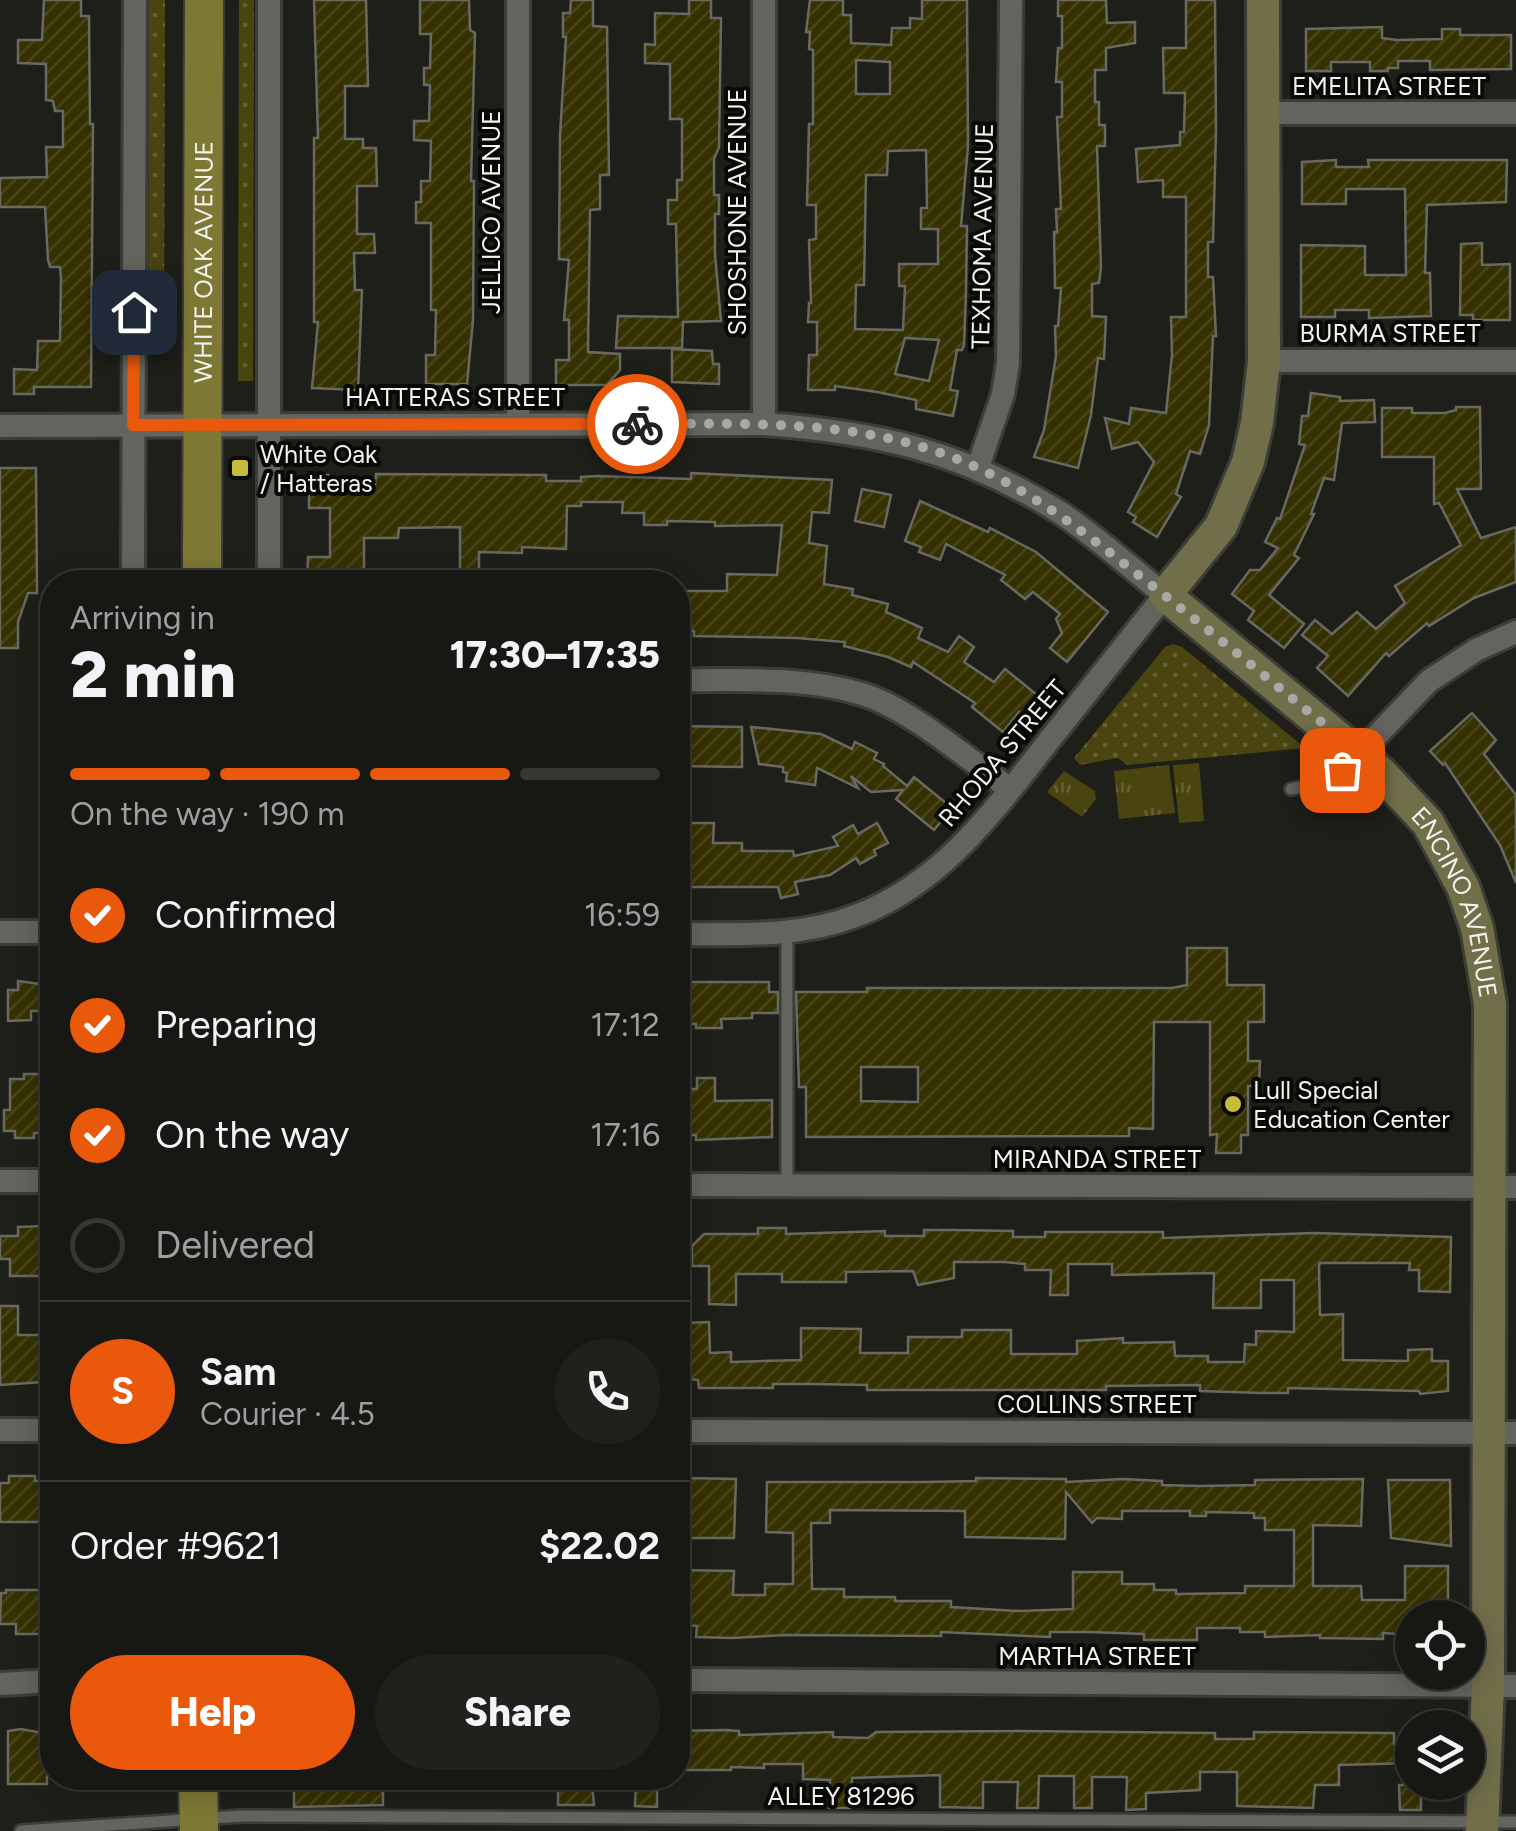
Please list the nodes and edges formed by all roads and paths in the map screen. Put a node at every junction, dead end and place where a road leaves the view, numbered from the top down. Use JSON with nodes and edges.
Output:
{"nodes":[{"id":1,"x":135,"y":0,"type":"edge"},
{"id":2,"x":204,"y":0,"type":"edge"},
{"id":3,"x":270,"y":0,"type":"edge"},
{"id":4,"x":518,"y":0,"type":"edge"},
{"id":5,"x":764,"y":0,"type":"edge"},
{"id":6,"x":1011,"y":0,"type":"edge"},
{"id":7,"x":1263,"y":0,"type":"edge"},
{"id":8,"x":1263,"y":113,"type":"junction"},
{"id":9,"x":1516,"y":113,"type":"edge"},
{"id":10,"x":1264,"y":361,"type":"junction"},
{"id":11,"x":1516,"y":361,"type":"edge"},
{"id":12,"x":518,"y":424,"type":"junction"},
{"id":13,"x":764,"y":424,"type":"junction"},
{"id":14,"x":133,"y":425,"type":"junction"},
{"id":15,"x":203,"y":425,"type":"junction"},
{"id":16,"x":268,"y":425,"type":"junction"},
{"id":17,"x":0,"y":426,"type":"edge"},
{"id":18,"x":978,"y":467,"type":"junction"},
{"id":19,"x":133,"y":570,"type":"edge"},
{"id":20,"x":202,"y":570,"type":"edge"},
{"id":21,"x":268,"y":570,"type":"edge"},
{"id":22,"x":1165,"y":595,"type":"junction"},
{"id":23,"x":1516,"y":632,"type":"edge"},
{"id":24,"x":690,"y":680,"type":"edge"},
{"id":25,"x":1359,"y":754,"type":"junction"},
{"id":26,"x":1010,"y":789,"type":"junction"},
{"id":27,"x":1291,"y":789,"type":"dead end"},
{"id":28,"x":0,"y":932,"type":"edge"},
{"id":29,"x":40,"y":932,"type":"edge"},
{"id":30,"x":787,"y":932,"type":"junction"},
{"id":31,"x":690,"y":934,"type":"edge"},
{"id":32,"x":0,"y":1181,"type":"edge"},
{"id":33,"x":40,"y":1181,"type":"edge"},
{"id":34,"x":690,"y":1185,"type":"edge"},
{"id":35,"x":787,"y":1186,"type":"junction"},
{"id":36,"x":1503,"y":1187,"type":"edge"},
{"id":37,"x":0,"y":1430,"type":"edge"},
{"id":38,"x":40,"y":1430,"type":"edge"},
{"id":39,"x":690,"y":1430,"type":"edge"},
{"id":40,"x":1502,"y":1433,"type":"edge"},
{"id":41,"x":690,"y":1680,"type":"edge"},
{"id":42,"x":40,"y":1682,"type":"edge"},
{"id":43,"x":0,"y":1684,"type":"edge"},
{"id":44,"x":1502,"y":1686,"type":"edge"},
{"id":45,"x":198,"y":1790,"type":"edge"},
{"id":46,"x":1516,"y":1822,"type":"edge"},
{"id":47,"x":199,"y":1826,"type":"edge"},
{"id":48,"x":1482,"y":1826,"type":"edge"},
{"id":49,"x":21,"y":1831,"type":"edge"}],
"edges":[{"from":1,"to":14,"type":"street"},
{"from":2,"to":15,"type":"main road","name":"WHITE OAK AVENUE"},
{"from":3,"to":16,"type":"street"},
{"from":4,"to":12,"type":"street","name":"JELLICO AVENUE"},
{"from":5,"to":13,"type":"street","name":"SHOSHONE AVENUE"},
{"from":6,"to":18,"type":"street","name":"TEXHOMA AVENUE"},
{"from":7,"to":8,"type":"street"},
{"from":8,"to":9,"type":"street","name":"EMELITA STREET"},
{"from":8,"to":10,"type":"street"},
{"from":10,"to":11,"type":"street","name":"BURMA STREET"},
{"from":10,"to":22,"type":"street"},
{"from":12,"to":13,"type":"street","name":"HATTERAS STREET"},
{"from":12,"to":16,"type":"street","name":"HATTERAS STREET"},
{"from":13,"to":18,"type":"street","name":"HATTERAS STREET"},
{"from":14,"to":15,"type":"street","name":"HATTERAS STREET"},
{"from":14,"to":17,"type":"street","name":"HATTERAS STREET"},
{"from":14,"to":19,"type":"street"},
{"from":15,"to":16,"type":"street","name":"HATTERAS STREET"},
{"from":15,"to":20,"type":"main road","name":"WHITE OAK AVENUE"},
{"from":16,"to":21,"type":"street"},
{"from":18,"to":22,"type":"street","name":"HATTERAS STREET"},
{"from":22,"to":25,"type":"street","name":"ENCINO AVENUE"},
{"from":22,"to":26,"type":"street","name":"RHODA STREET"},
{"from":23,"to":25,"type":"street"},
{"from":24,"to":26,"type":"street"},
{"from":25,"to":27,"type":"lane"},
{"from":25,"to":36,"type":"street","name":"ENCINO AVENUE"},
{"from":26,"to":30,"type":"street","name":"RHODA STREET"},
{"from":28,"to":29,"type":"street"},
{"from":30,"to":31,"type":"street","name":"RHODA STREET"},
{"from":30,"to":35,"type":"lane"},
{"from":32,"to":33,"type":"street"},
{"from":34,"to":35,"type":"street","name":"MIRANDA STREET"},
{"from":35,"to":36,"type":"street","name":"MIRANDA STREET"},
{"from":36,"to":40,"type":"street","name":"ENCINO AVENUE"},
{"from":37,"to":38,"type":"street"},
{"from":39,"to":40,"type":"street","name":"COLLINS STREET"},
{"from":40,"to":44,"type":"street","name":"ENCINO AVENUE"},
{"from":41,"to":44,"type":"street","name":"MARTHA STREET"},
{"from":42,"to":43,"type":"street"},
{"from":44,"to":48,"type":"street","name":"ENCINO AVENUE"},
{"from":45,"to":47,"type":"main road"},
{"from":46,"to":48,"type":"lane","name":"ALLEY 81296"},
{"from":47,"to":48,"type":"lane","name":"ALLEY 81296"},
{"from":47,"to":49,"type":"lane","name":"ALLEY 81296"}]}
